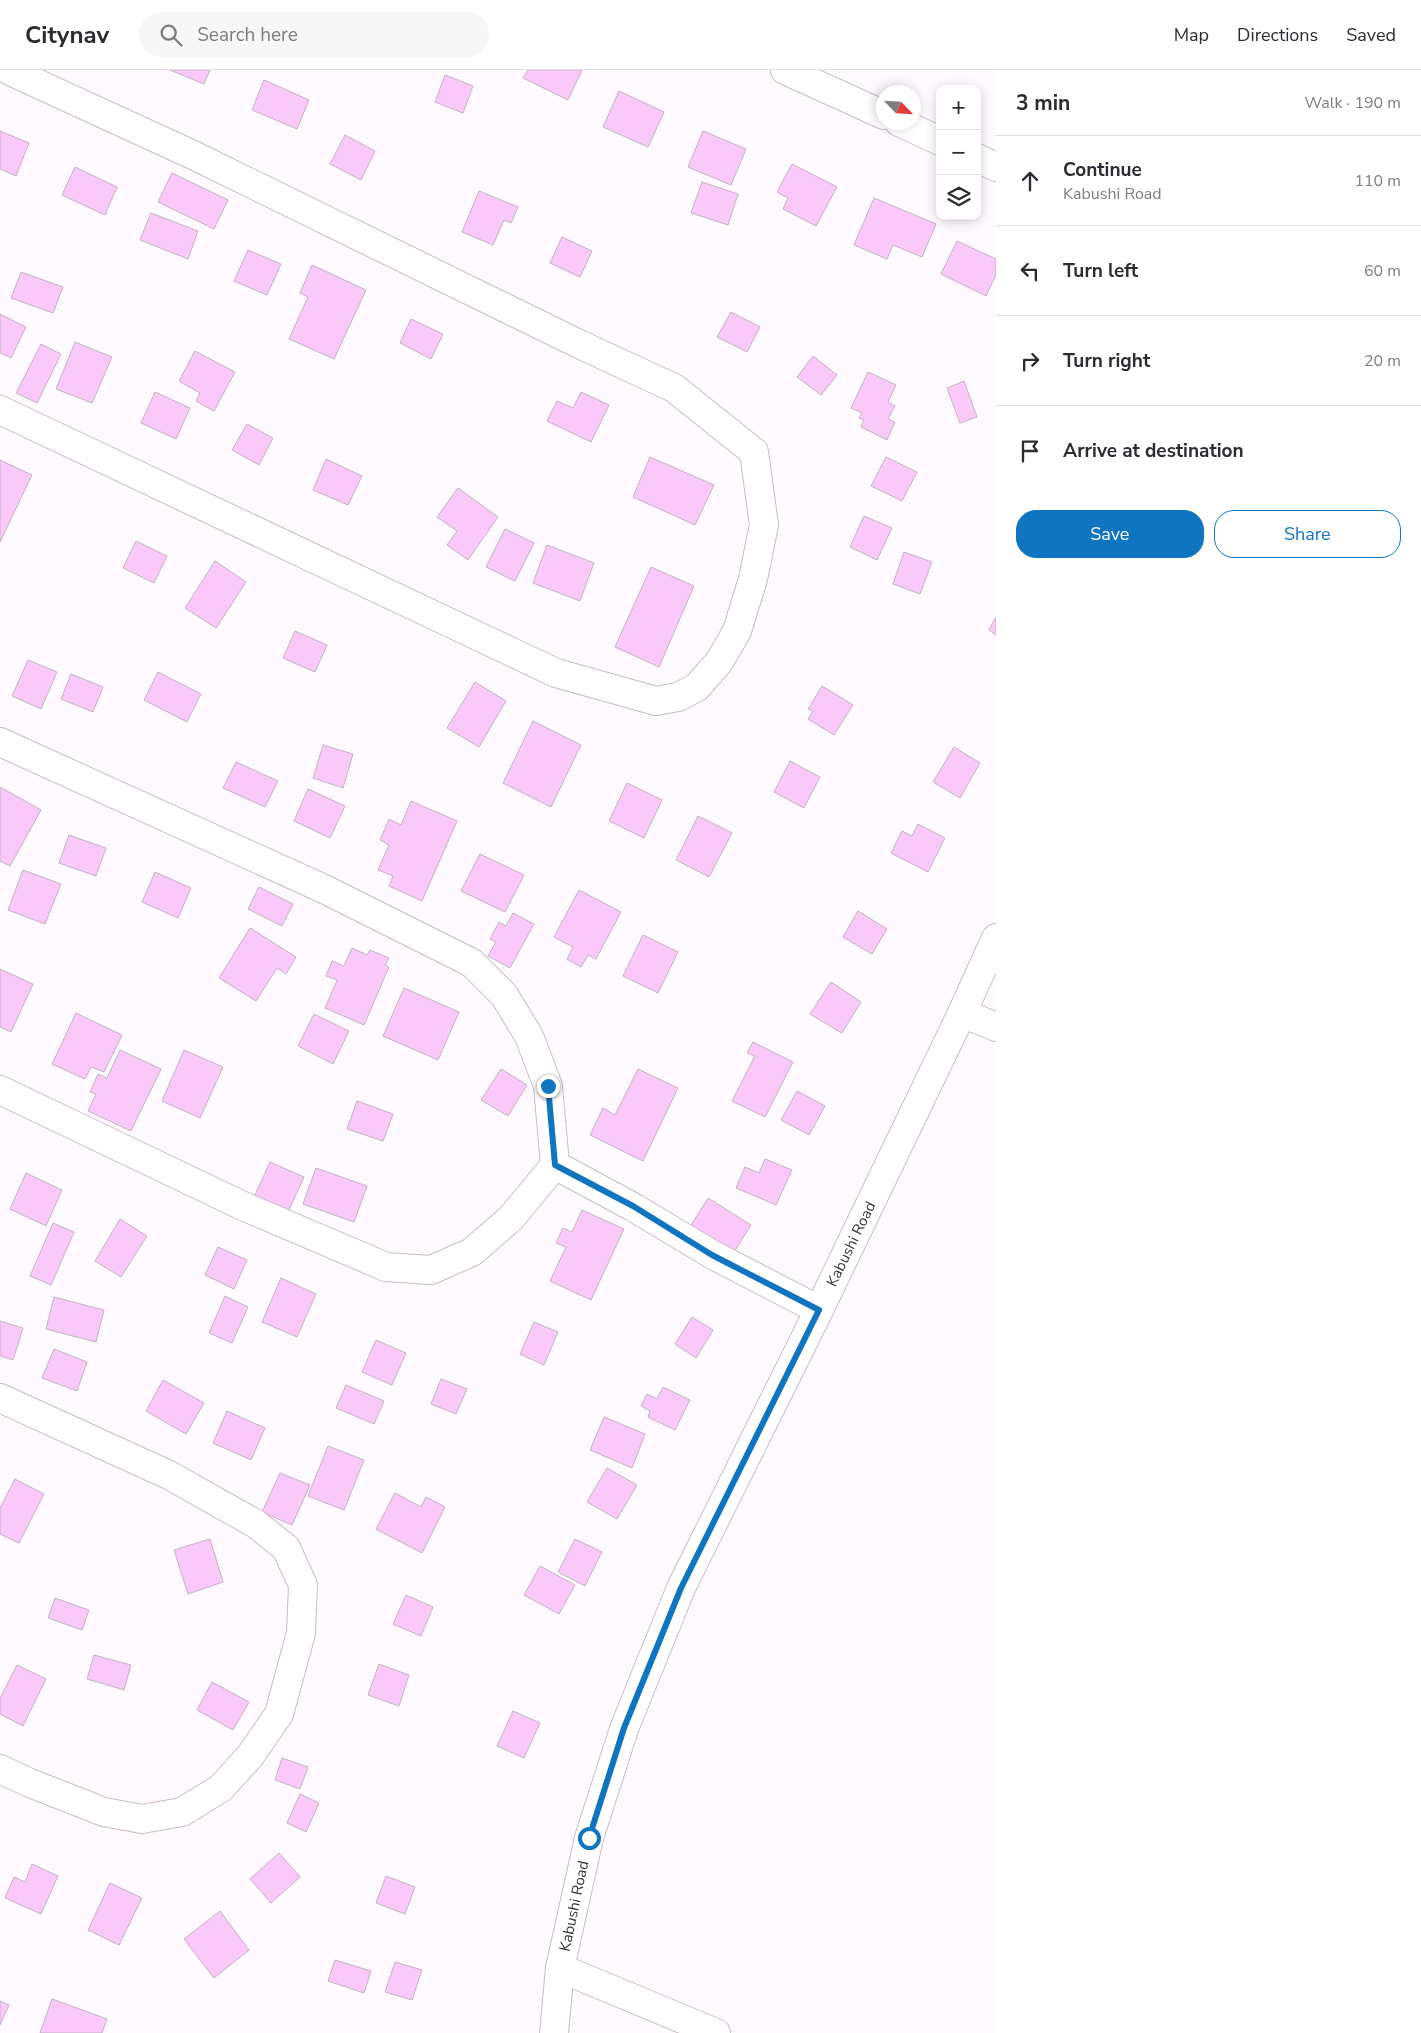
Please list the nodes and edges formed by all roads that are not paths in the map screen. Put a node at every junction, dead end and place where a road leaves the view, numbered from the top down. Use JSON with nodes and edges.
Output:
{"nodes":[{"id":1,"x":8,"y":70,"type":"edge"},
{"id":2,"x":785,"y":70,"type":"edge"},
{"id":3,"x":876,"y":111,"type":"edge"},
{"id":4,"x":916,"y":130,"type":"edge"},
{"id":5,"x":936,"y":139,"type":"edge"},
{"id":6,"x":981,"y":160,"type":"edge"},
{"id":7,"x":996,"y":167,"type":"edge"},
{"id":8,"x":0,"y":410,"type":"edge"},
{"id":9,"x":0,"y":742,"type":"edge"},
{"id":10,"x":996,"y":938,"type":"edge"},
{"id":11,"x":962,"y":1013,"type":"junction"},
{"id":12,"x":996,"y":1027,"type":"edge"},
{"id":13,"x":0,"y":1090,"type":"edge"},
{"id":14,"x":555,"y":1165,"type":"junction"},
{"id":15,"x":819,"y":1310,"type":"junction"},
{"id":16,"x":0,"y":1398,"type":"edge"},
{"id":17,"x":0,"y":1769,"type":"edge"},
{"id":18,"x":560,"y":1968,"type":"junction"},
{"id":19,"x":554,"y":2033,"type":"edge"},
{"id":20,"x":716,"y":2033,"type":"edge"}],
"edges":[{"from":1,"to":8,"type":"street"},
{"from":2,"to":3,"type":"street"},
{"from":4,"to":5,"type":"street"},
{"from":6,"to":7,"type":"street"},
{"from":9,"to":14,"type":"street"},
{"from":10,"to":11,"type":"street","name":"Kabushi Road"},
{"from":11,"to":12,"type":"street"},
{"from":11,"to":15,"type":"street","name":"Kabushi Road"},
{"from":13,"to":14,"type":"street"},
{"from":14,"to":15,"type":"street"},
{"from":15,"to":18,"type":"street","name":"Kabushi Road"},
{"from":16,"to":17,"type":"street"},
{"from":18,"to":19,"type":"street","name":"Kabushi Road"},
{"from":18,"to":20,"type":"street"}]}
